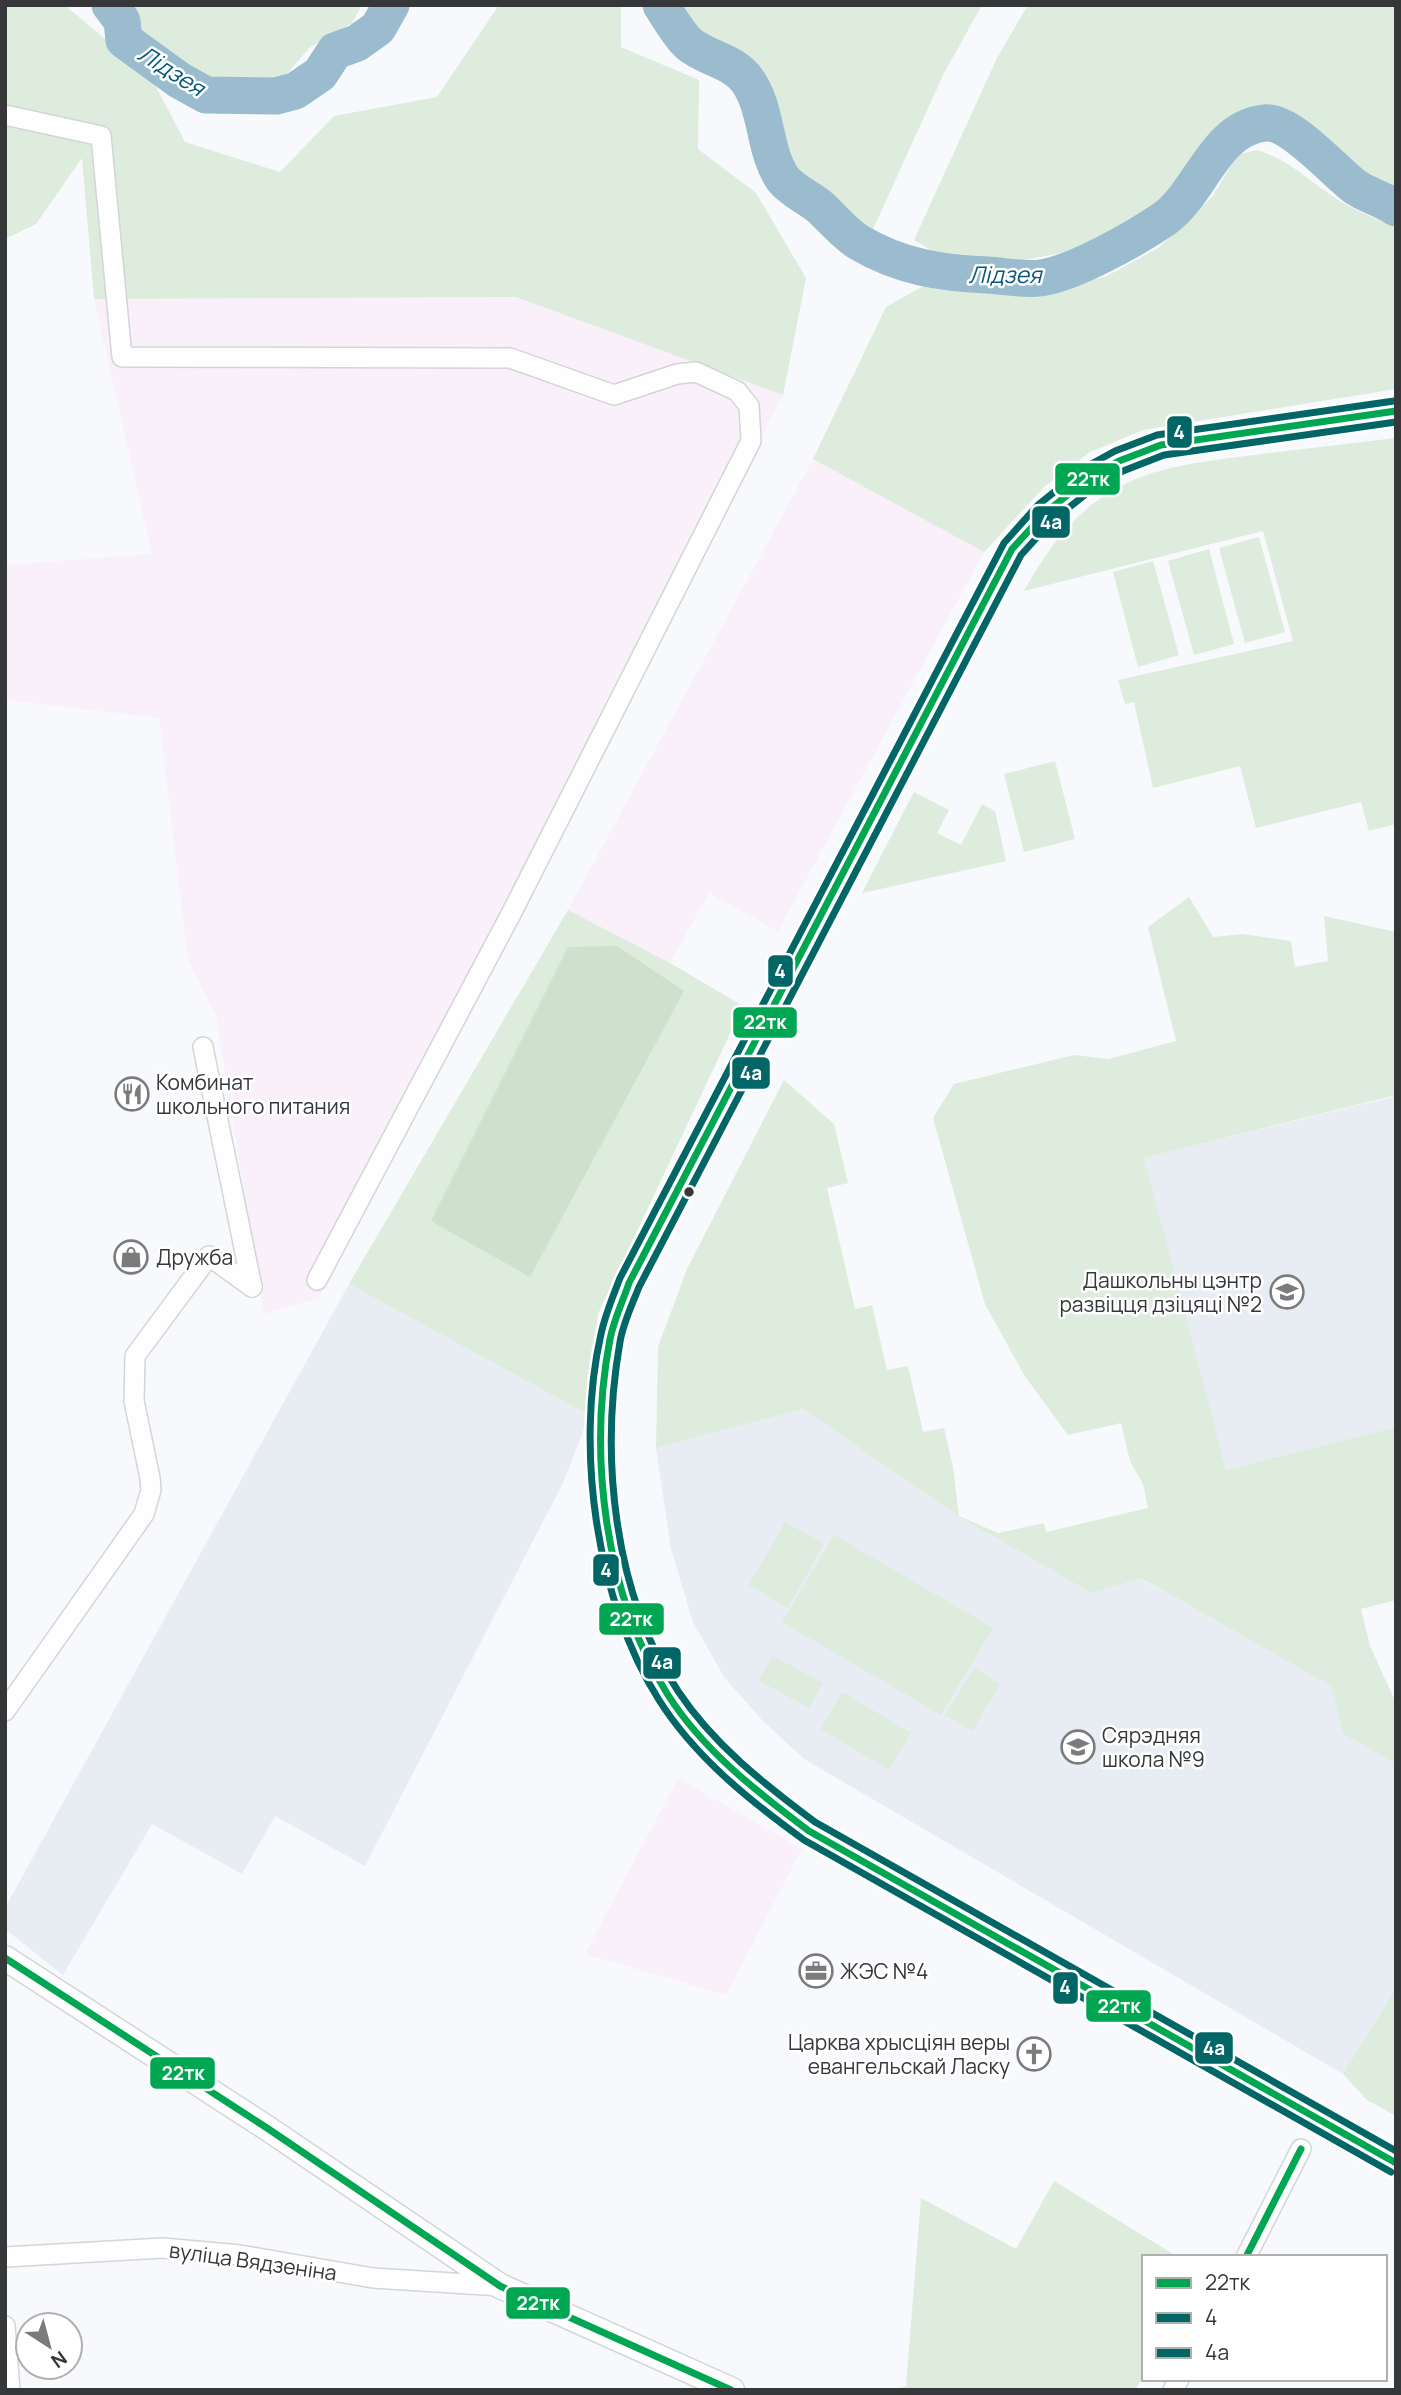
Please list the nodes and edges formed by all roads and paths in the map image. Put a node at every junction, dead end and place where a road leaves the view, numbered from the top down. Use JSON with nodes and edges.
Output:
{"nodes":[{"id":1,"x":5,"y":115,"type":"edge"},
{"id":2,"x":1396,"y":411,"type":"edge"},
{"id":3,"x":203,"y":1047,"type":"dead end"},
{"id":4,"x":317,"y":1280,"type":"dead end"},
{"id":5,"x":5,"y":1711,"type":"edge"},
{"id":6,"x":5,"y":1958,"type":"edge"},
{"id":7,"x":1301,"y":2149,"type":"dead end"},
{"id":8,"x":1396,"y":2163,"type":"edge"},
{"id":9,"x":1247,"y":2255,"type":"edge"},
{"id":10,"x":5,"y":2257,"type":"edge"},
{"id":11,"x":500,"y":2286,"type":"junction"},
{"id":12,"x":5,"y":2326,"type":"edge"},
{"id":13,"x":10,"y":2390,"type":"edge"},
{"id":14,"x":732,"y":2390,"type":"edge"}],
"edges":[{"from":1,"to":4,"type":"street"},
{"from":2,"to":8,"type":"street"},
{"from":3,"to":5,"type":"street"},
{"from":6,"to":11,"type":"street"},
{"from":7,"to":9,"type":"street"},
{"from":10,"to":11,"type":"street","name":"вуліца Вядзеніна"},
{"from":11,"to":14,"type":"street"},
{"from":12,"to":13,"type":"street"}]}
